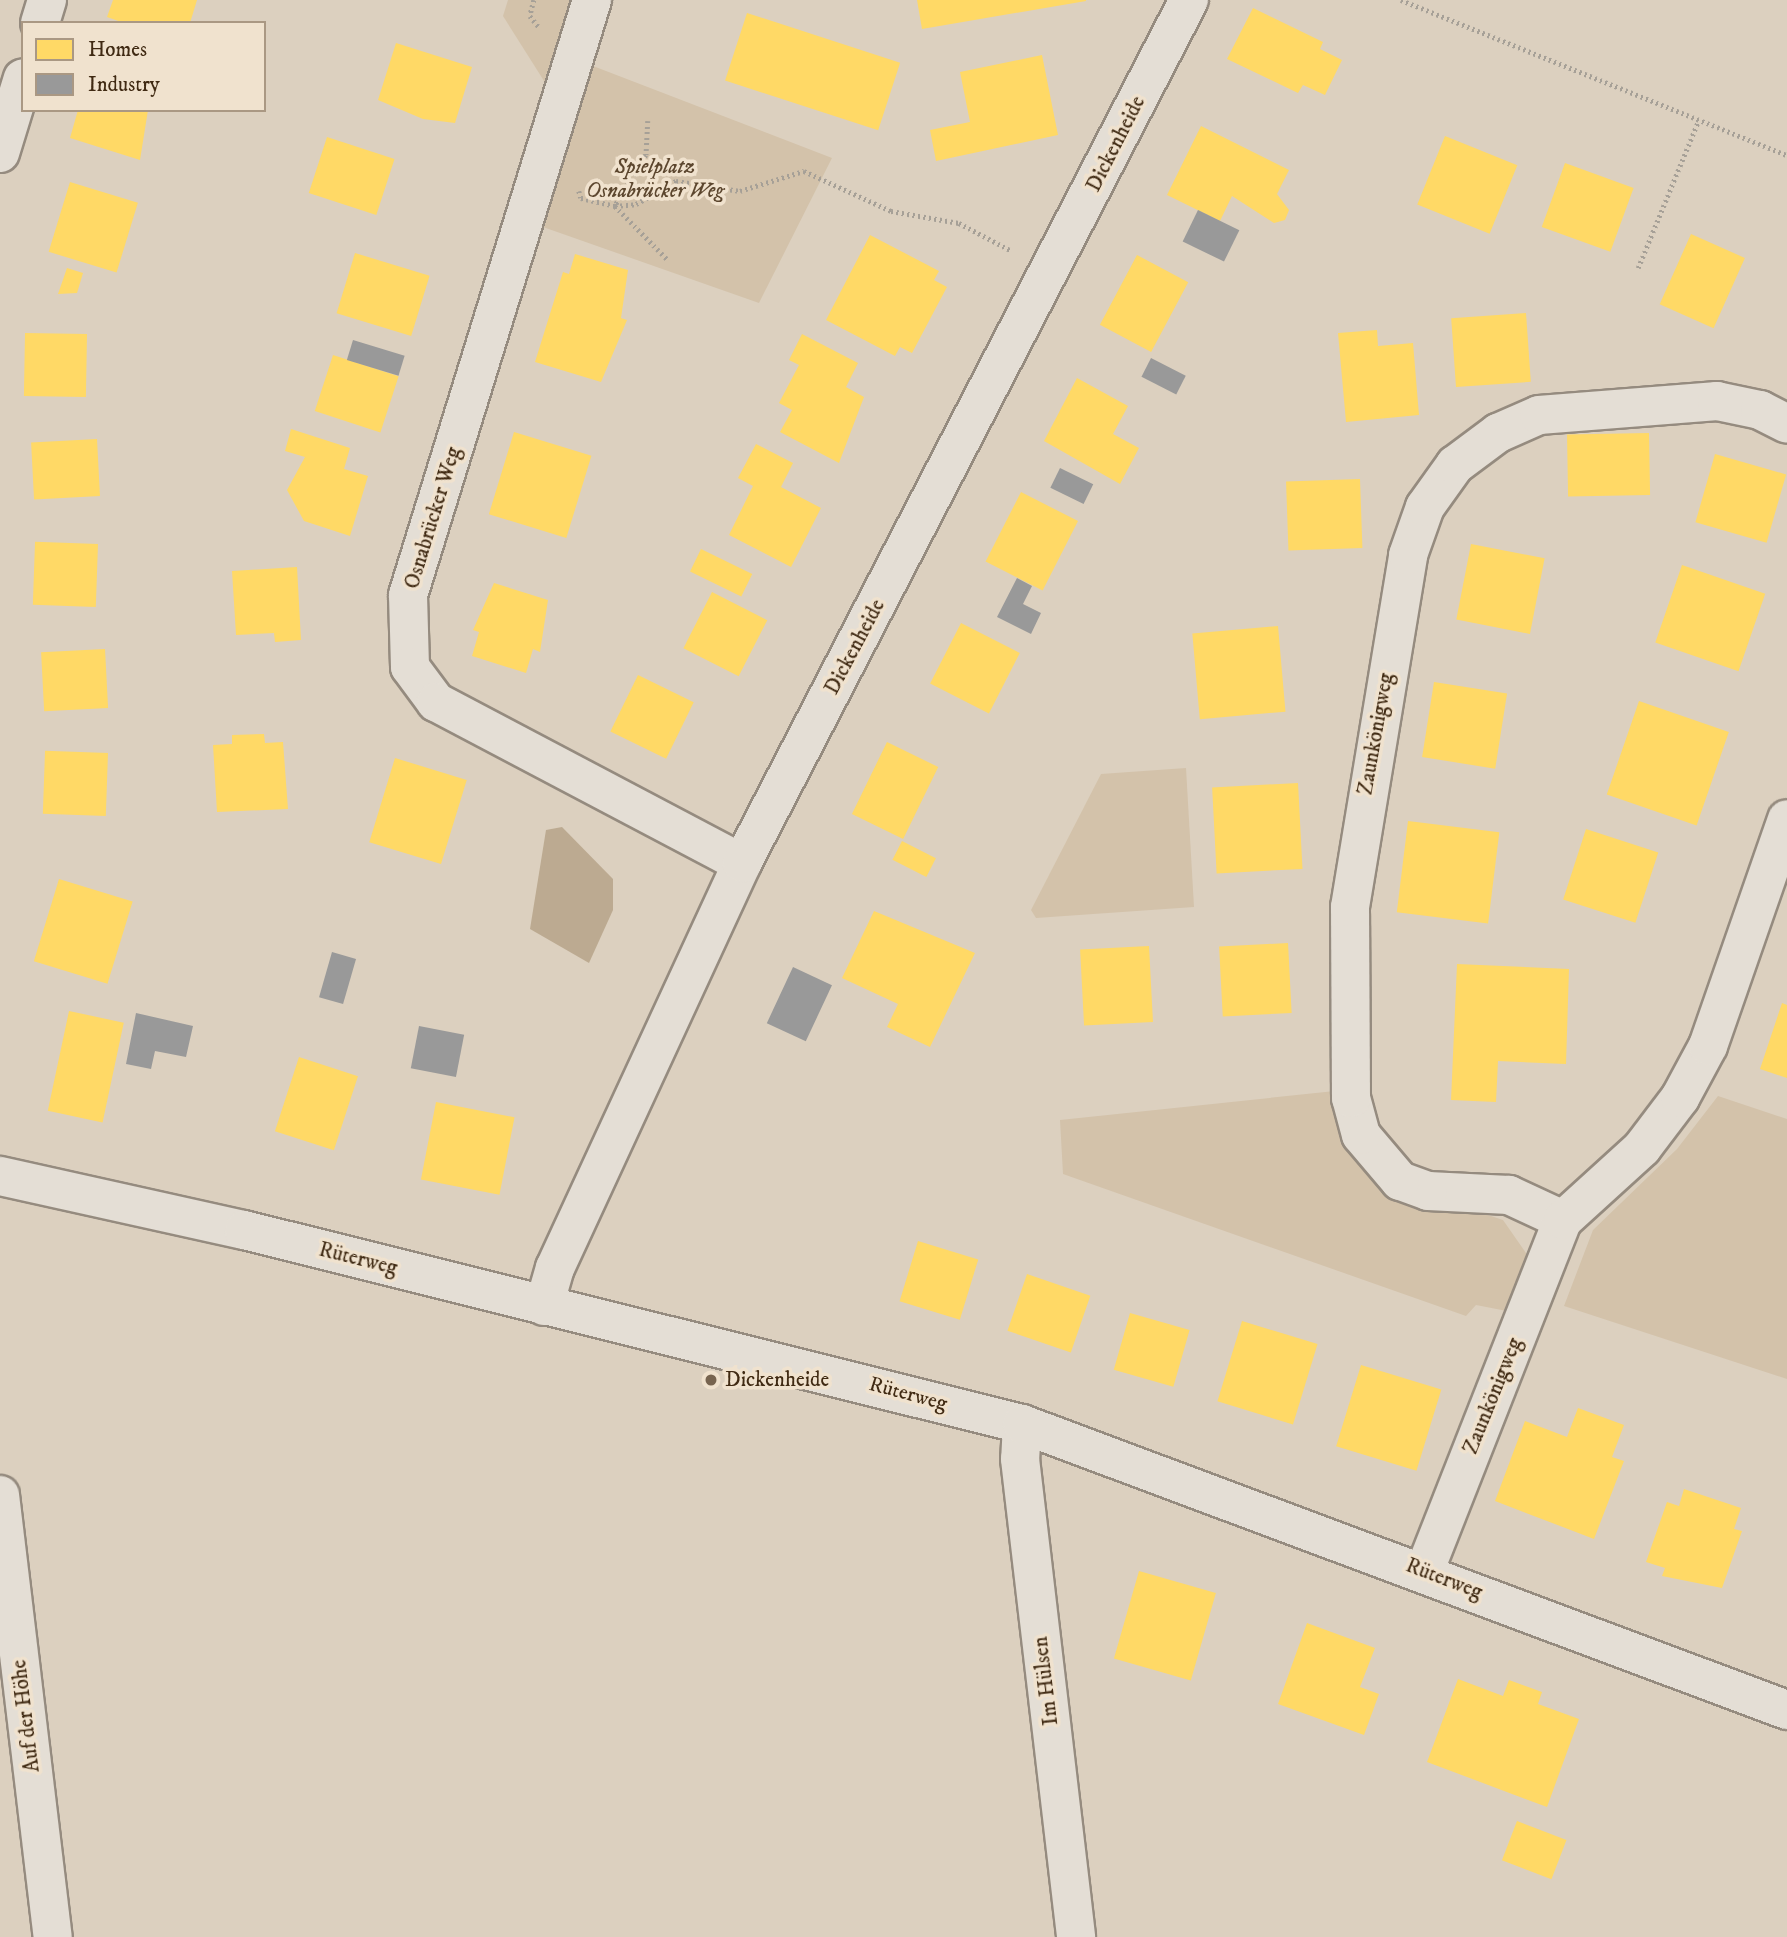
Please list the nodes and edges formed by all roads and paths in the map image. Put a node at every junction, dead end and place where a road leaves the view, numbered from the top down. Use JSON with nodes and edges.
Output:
{"nodes":[{"id":1,"x":47,"y":0,"type":"edge"},
{"id":2,"x":592,"y":0,"type":"edge"},
{"id":3,"x":1189,"y":0,"type":"edge"},
{"id":4,"x":1401,"y":0,"type":"edge"},
{"id":5,"x":41,"y":21,"type":"edge"},
{"id":6,"x":21,"y":85,"type":"edge"},
{"id":7,"x":648,"y":121,"type":"dead end"},
{"id":8,"x":1698,"y":122,"type":"junction"},
{"id":9,"x":0,"y":153,"type":"edge"},
{"id":10,"x":1787,"y":155,"type":"edge"},
{"id":11,"x":543,"y":157,"type":"junction"},
{"id":12,"x":615,"y":206,"type":"junction"},
{"id":13,"x":667,"y":259,"type":"dead end"},
{"id":14,"x":1638,"y":268,"type":"dead end"},
{"id":15,"x":1051,"y":271,"type":"junction"},
{"id":16,"x":1787,"y":424,"type":"edge"},
{"id":17,"x":1787,"y":819,"type":"edge"},
{"id":18,"x":742,"y":863,"type":"junction"},
{"id":19,"x":0,"y":1176,"type":"edge"},
{"id":20,"x":1563,"y":1220,"type":"junction"},
{"id":21,"x":544,"y":1306,"type":"junction"},
{"id":22,"x":1022,"y":1424,"type":"junction"},
{"id":23,"x":0,"y":1495,"type":"edge"},
{"id":24,"x":1424,"y":1572,"type":"junction"},
{"id":25,"x":1787,"y":1710,"type":"edge"},
{"id":26,"x":52,"y":1937,"type":"edge"},
{"id":27,"x":1076,"y":1937,"type":"edge"}],
"edges":[{"from":1,"to":5,"type":"street"},
{"from":2,"to":11,"type":"street","name":"Osnabrücker Weg"},
{"from":3,"to":15,"type":"street","name":"Dickenheide"},
{"from":4,"to":8,"type":"path"},
{"from":6,"to":9,"type":"street"},
{"from":7,"to":12,"type":"path"},
{"from":8,"to":10,"type":"path"},
{"from":8,"to":14,"type":"path"},
{"from":11,"to":12,"type":"path"},
{"from":11,"to":18,"type":"street","name":"Osnabrücker Weg"},
{"from":12,"to":13,"type":"path"},
{"from":12,"to":15,"type":"path"},
{"from":15,"to":18,"type":"street","name":"Dickenheide"},
{"from":16,"to":20,"type":"street","name":"Zaunkönigweg"},
{"from":17,"to":20,"type":"street","name":"Zaunkönigweg"},
{"from":18,"to":21,"type":"street","name":"Dickenheide"},
{"from":19,"to":21,"type":"street","name":"Rüterweg"},
{"from":20,"to":24,"type":"street","name":"Zaunkönigweg"},
{"from":21,"to":22,"type":"street","name":"Rüterweg"},
{"from":22,"to":24,"type":"street","name":"Rüterweg"},
{"from":22,"to":27,"type":"street","name":"Im Hülsen"},
{"from":23,"to":26,"type":"street","name":"Auf der Höhe"},
{"from":24,"to":25,"type":"street","name":"Rüterweg"}]}
